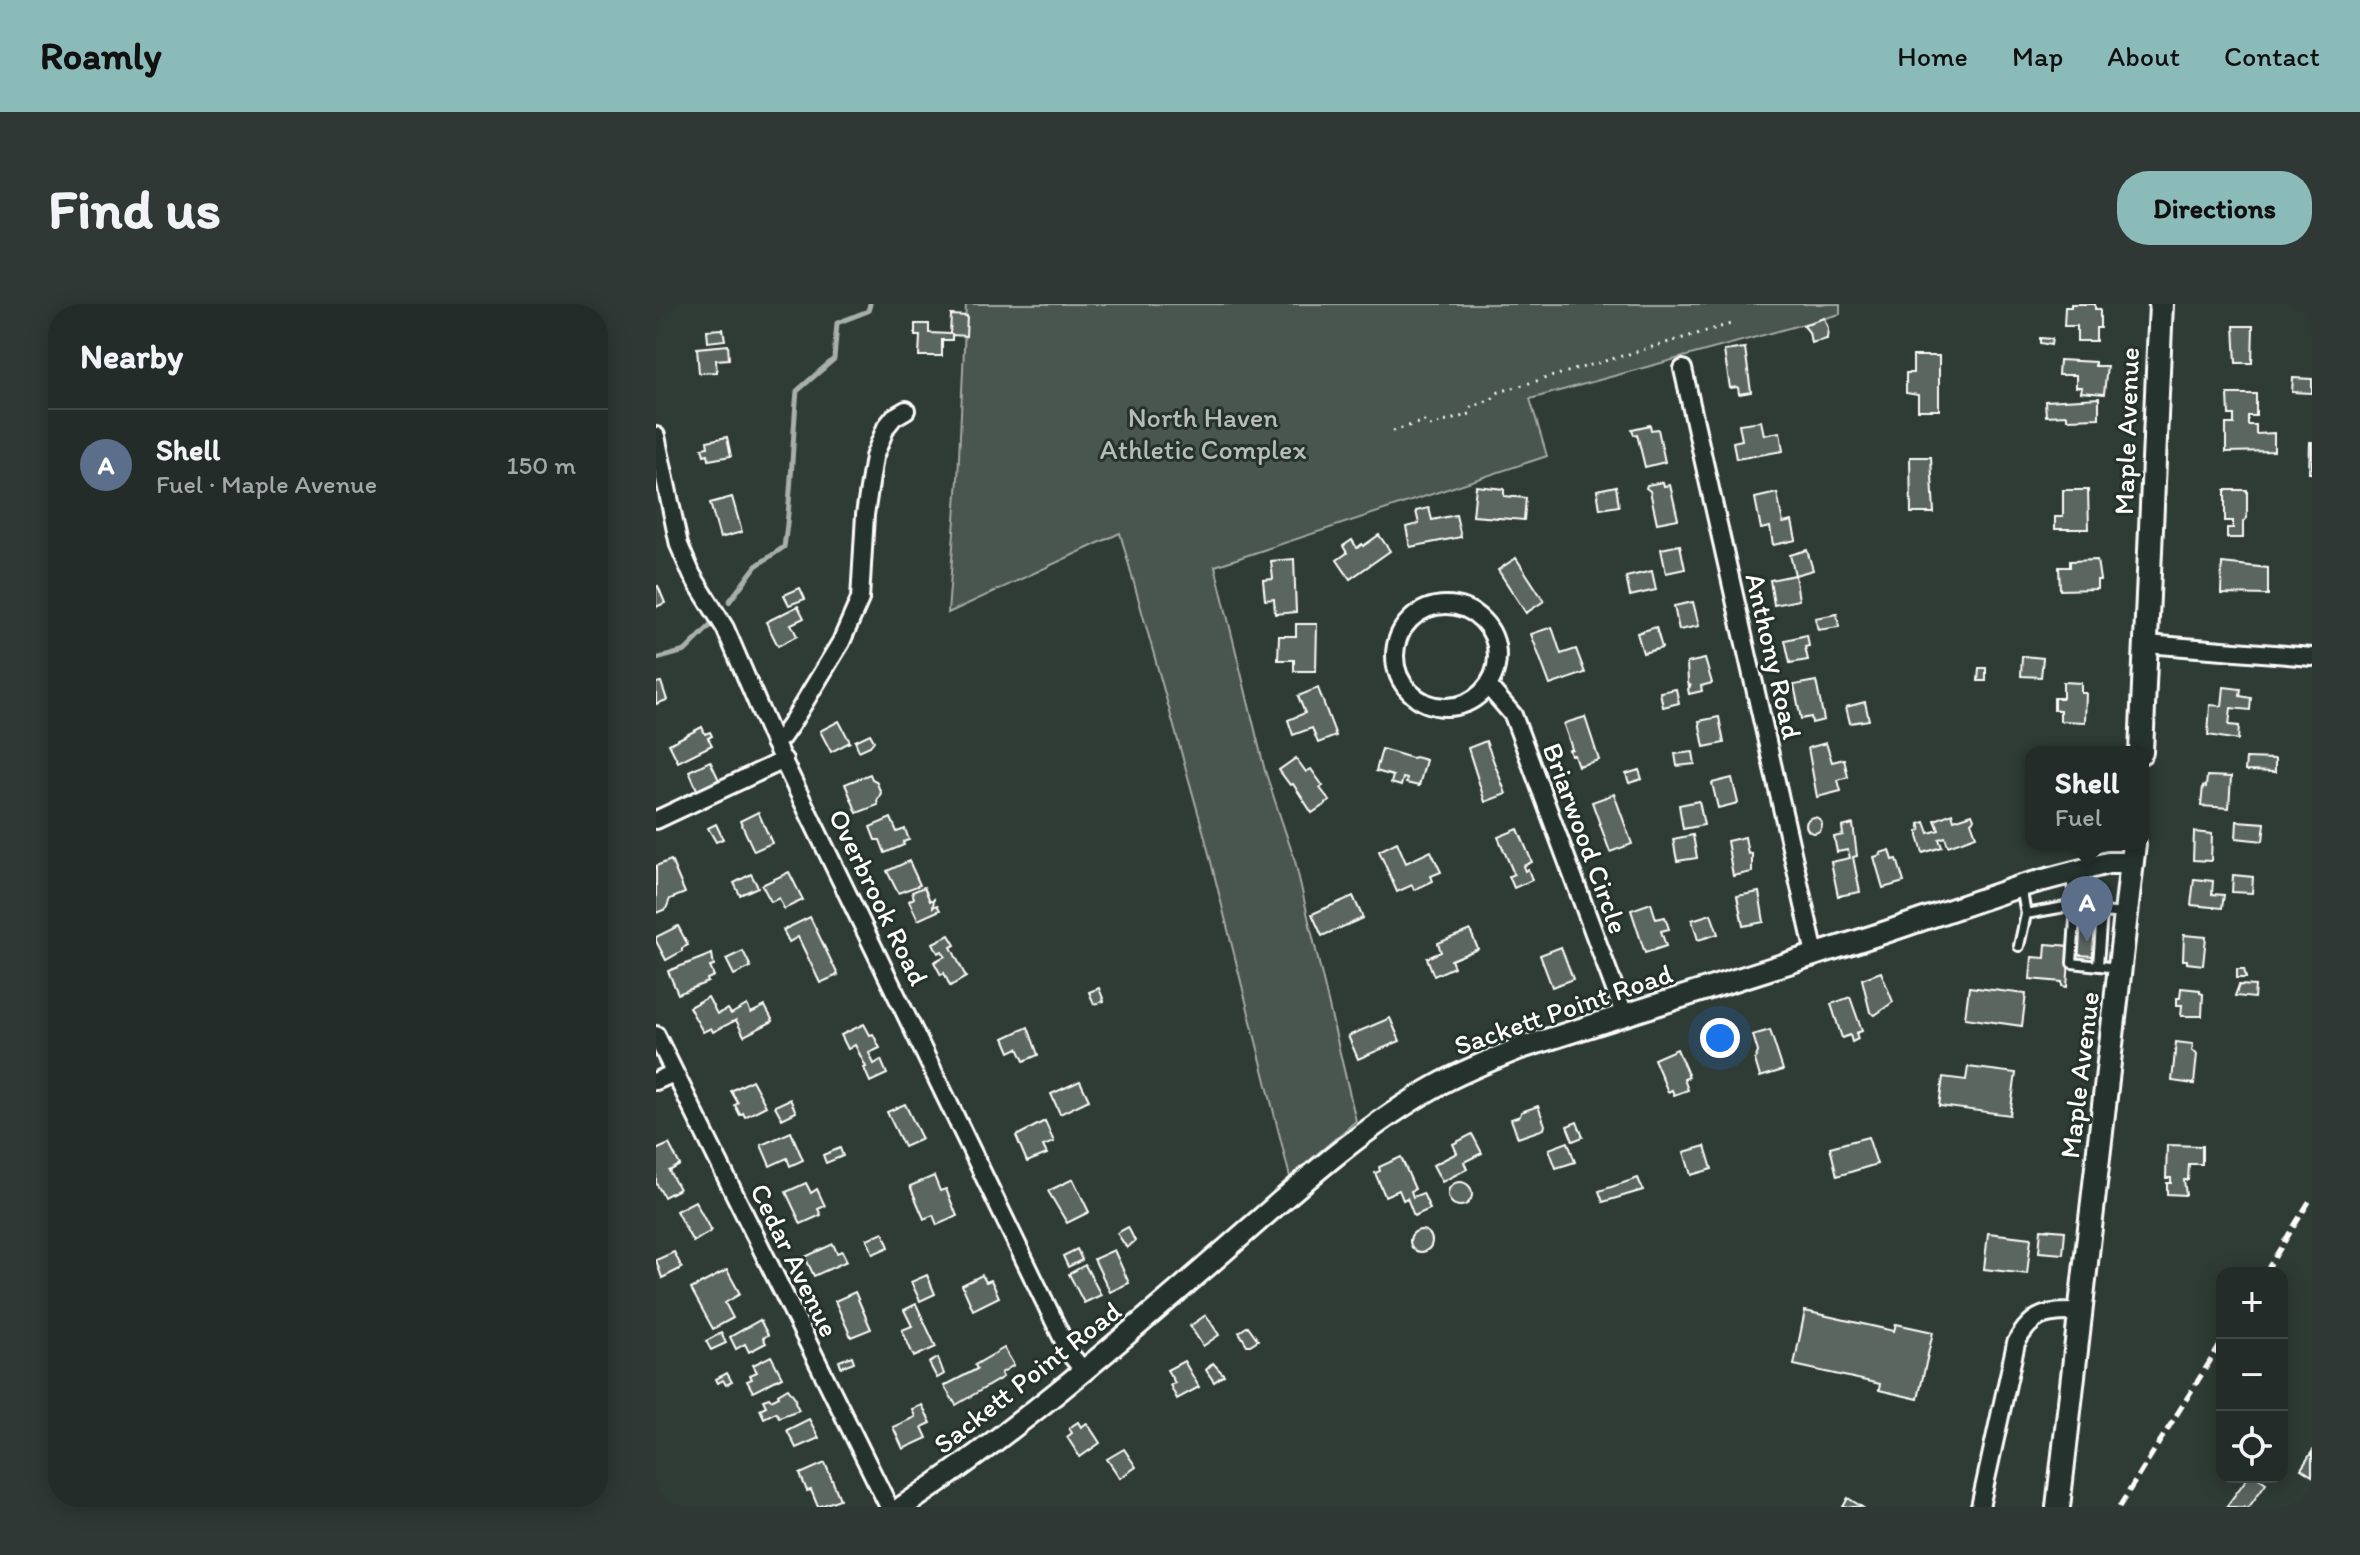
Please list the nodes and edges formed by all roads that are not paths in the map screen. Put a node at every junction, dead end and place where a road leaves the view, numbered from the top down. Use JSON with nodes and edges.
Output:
{"nodes":[{"id":1,"x":2161,"y":304,"type":"edge"},
{"id":2,"x":1683,"y":369,"type":"dead end"},
{"id":3,"x":906,"y":410,"type":"dead end"},
{"id":4,"x":656,"y":436,"type":"edge"},
{"id":5,"x":2146,"y":644,"type":"junction"},
{"id":6,"x":2312,"y":657,"type":"edge"},
{"id":7,"x":1488,"y":686,"type":"junction"},
{"id":8,"x":774,"y":742,"type":"junction"},
{"id":9,"x":2141,"y":746,"type":"edge"},
{"id":10,"x":784,"y":760,"type":"junction"},
{"id":11,"x":656,"y":820,"type":"edge"},
{"id":12,"x":2133,"y":853,"type":"edge"},
{"id":13,"x":2069,"y":873,"type":"junction"},
{"id":14,"x":2021,"y":886,"type":"junction"},
{"id":15,"x":2076,"y":905,"type":"junction"},
{"id":16,"x":2102,"y":912,"type":"junction"},
{"id":17,"x":2026,"y":914,"type":"junction"},
{"id":18,"x":2127,"y":914,"type":"junction"},
{"id":19,"x":2019,"y":946,"type":"dead end"},
{"id":20,"x":1815,"y":954,"type":"junction"},
{"id":21,"x":2098,"y":965,"type":"junction"},
{"id":22,"x":2121,"y":968,"type":"junction"},
{"id":23,"x":1624,"y":1014,"type":"junction"},
{"id":24,"x":656,"y":1035,"type":"edge"},
{"id":25,"x":674,"y":1073,"type":"junction"},
{"id":26,"x":656,"y":1081,"type":"edge"},
{"id":27,"x":2081,"y":1312,"type":"junction"},
{"id":28,"x":1084,"y":1371,"type":"junction"},
{"id":29,"x":889,"y":1507,"type":"edge"},
{"id":30,"x":902,"y":1507,"type":"edge"},
{"id":31,"x":1980,"y":1507,"type":"edge"},
{"id":32,"x":2058,"y":1507,"type":"edge"}],
"edges":[{"from":1,"to":5,"type":"main road","name":"Maple Avenue"},
{"from":2,"to":20,"type":"street","name":"Anthony Road"},
{"from":3,"to":8,"type":"street"},
{"from":4,"to":8,"type":"street","name":"Overbrook Road"},
{"from":5,"to":6,"type":"street"},
{"from":5,"to":9,"type":"main road","name":"Maple Avenue"},
{"from":7,"to":7,"type":"street"},
{"from":7,"to":23,"type":"street","name":"Briarwood Circle"},
{"from":8,"to":10,"type":"street","name":"Overbrook Road"},
{"from":10,"to":11,"type":"street"},
{"from":10,"to":28,"type":"street","name":"Overbrook Road"},
{"from":12,"to":13,"type":"street","name":"Sackett Point Road"},
{"from":12,"to":18,"type":"main road","name":"Maple Avenue"},
{"from":13,"to":14,"type":"street","name":"Sackett Point Road"},
{"from":13,"to":15,"type":"lane"},
{"from":14,"to":17,"type":"lane"},
{"from":14,"to":20,"type":"street","name":"Sackett Point Road"},
{"from":15,"to":16,"type":"lane"},
{"from":15,"to":17,"type":"lane"},
{"from":15,"to":21,"type":"lane"},
{"from":16,"to":18,"type":"lane"},
{"from":16,"to":21,"type":"lane"},
{"from":17,"to":19,"type":"lane"},
{"from":18,"to":22,"type":"main road","name":"Maple Avenue"},
{"from":20,"to":23,"type":"street","name":"Sackett Point Road"},
{"from":21,"to":22,"type":"lane"},
{"from":22,"to":27,"type":"main road","name":"Maple Avenue"},
{"from":23,"to":28,"type":"street","name":"Sackett Point Road"},
{"from":24,"to":25,"type":"street","name":"Cedar Avenue"},
{"from":25,"to":26,"type":"street"},
{"from":25,"to":29,"type":"street","name":"Cedar Avenue"},
{"from":27,"to":31,"type":"street"},
{"from":27,"to":32,"type":"main road","name":"Maple Avenue"},
{"from":28,"to":30,"type":"street","name":"Sackett Point Road"}]}
